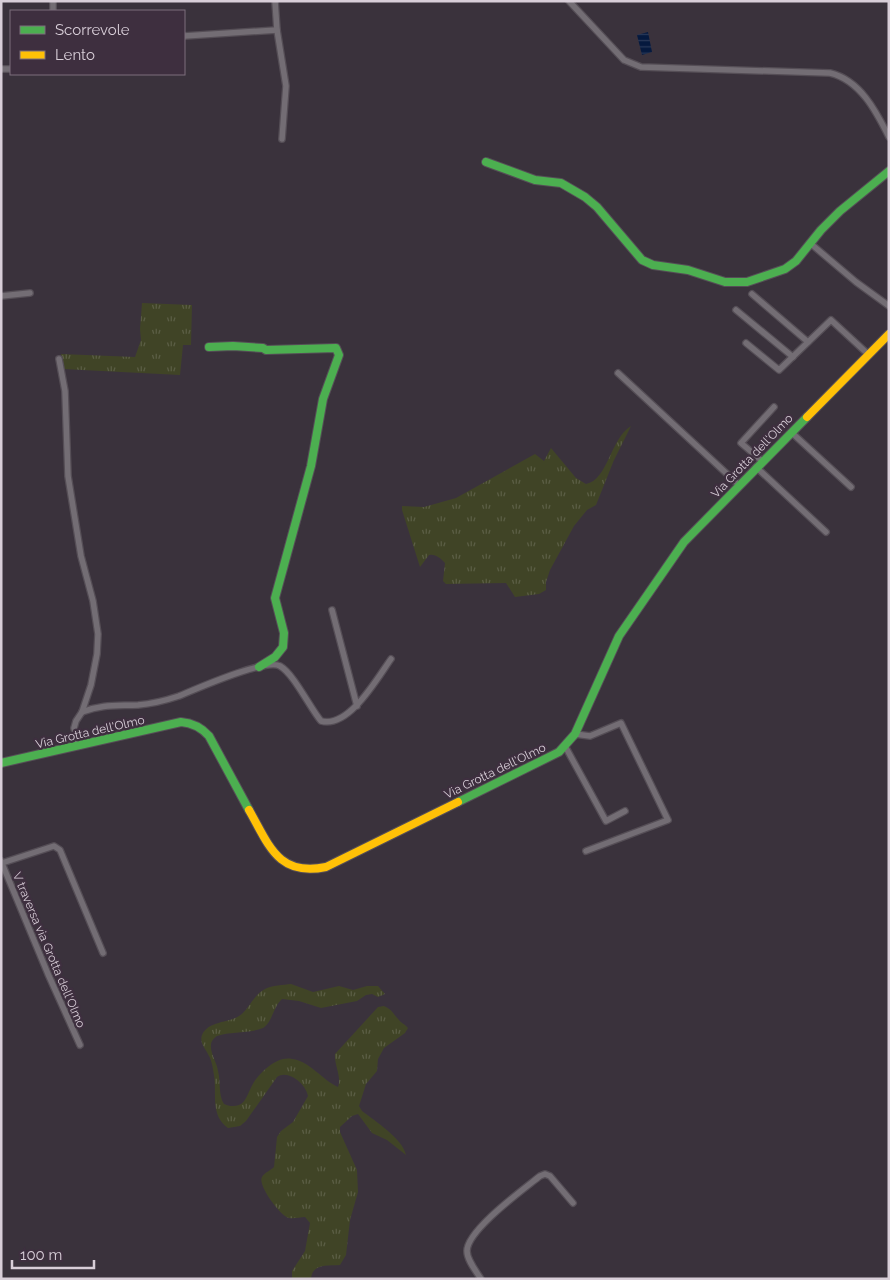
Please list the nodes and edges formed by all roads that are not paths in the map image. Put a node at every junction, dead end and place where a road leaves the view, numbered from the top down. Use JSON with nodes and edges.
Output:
{"nodes":[{"id":1,"x":274,"y":1,"type":"edge"},
{"id":2,"x":569,"y":1,"type":"edge"},
{"id":3,"x":277,"y":30,"type":"junction"},
{"id":4,"x":185,"y":36,"type":"edge"},
{"id":5,"x":889,"y":137,"type":"edge"},
{"id":6,"x":282,"y":139,"type":"dead end"},
{"id":7,"x":486,"y":162,"type":"dead end"},
{"id":8,"x":889,"y":171,"type":"edge"},
{"id":9,"x":810,"y":243,"type":"junction"},
{"id":10,"x":30,"y":293,"type":"dead end"},
{"id":11,"x":752,"y":294,"type":"dead end"},
{"id":12,"x":1,"y":296,"type":"edge"},
{"id":13,"x":889,"y":306,"type":"edge"},
{"id":14,"x":736,"y":310,"type":"dead end"},
{"id":15,"x":889,"y":334,"type":"edge"},
{"id":16,"x":808,"y":342,"type":"junction"},
{"id":17,"x":746,"y":343,"type":"dead end"},
{"id":18,"x":209,"y":347,"type":"dead end"},
{"id":19,"x":868,"y":354,"type":"junction"},
{"id":20,"x":793,"y":357,"type":"junction"},
{"id":21,"x":59,"y":359,"type":"dead end"},
{"id":22,"x":618,"y":373,"type":"dead end"},
{"id":23,"x":774,"y":406,"type":"dead end"},
{"id":24,"x":791,"y":432,"type":"junction"},
{"id":25,"x":759,"y":464,"type":"junction"},
{"id":26,"x":740,"y":485,"type":"junction"},
{"id":27,"x":851,"y":487,"type":"dead end"},
{"id":28,"x":826,"y":532,"type":"dead end"},
{"id":29,"x":332,"y":610,"type":"dead end"},
{"id":30,"x":391,"y":658,"type":"dead end"},
{"id":31,"x":259,"y":667,"type":"junction"},
{"id":32,"x":357,"y":706,"type":"junction"},
{"id":33,"x":82,"y":712,"type":"junction"},
{"id":34,"x":575,"y":734,"type":"junction"},
{"id":35,"x":79,"y":746,"type":"junction"},
{"id":36,"x":566,"y":746,"type":"junction"},
{"id":37,"x":1,"y":763,"type":"edge"},
{"id":38,"x":625,"y":811,"type":"dead end"},
{"id":39,"x":586,"y":851,"type":"dead end"},
{"id":40,"x":2,"y":862,"type":"edge"},
{"id":41,"x":103,"y":953,"type":"dead end"},
{"id":42,"x":80,"y":1045,"type":"dead end"},
{"id":43,"x":573,"y":1203,"type":"dead end"},
{"id":44,"x":481,"y":1279,"type":"edge"}],
"edges":[{"from":1,"to":3,"type":"street"},
{"from":2,"to":5,"type":"street"},
{"from":3,"to":4,"type":"street"},
{"from":3,"to":6,"type":"street"},
{"from":7,"to":9,"type":"street"},
{"from":8,"to":9,"type":"street"},
{"from":9,"to":13,"type":"street"},
{"from":10,"to":12,"type":"street"},
{"from":11,"to":16,"type":"street"},
{"from":14,"to":20,"type":"street"},
{"from":15,"to":19,"type":"street","name":"Via Grotta dell'Olmo"},
{"from":16,"to":19,"type":"street"},
{"from":16,"to":20,"type":"street"},
{"from":17,"to":20,"type":"street"},
{"from":18,"to":31,"type":"street"},
{"from":19,"to":24,"type":"street","name":"Via Grotta dell'Olmo"},
{"from":21,"to":33,"type":"street","name":"Via Grotta dell'Olmo"},
{"from":22,"to":26,"type":"street"},
{"from":23,"to":25,"type":"street"},
{"from":24,"to":25,"type":"street","name":"Via Grotta dell'Olmo"},
{"from":24,"to":27,"type":"street"},
{"from":25,"to":26,"type":"street","name":"Via Grotta dell'Olmo"},
{"from":25,"to":28,"type":"street"},
{"from":26,"to":34,"type":"street","name":"Via Grotta dell'Olmo"},
{"from":29,"to":32,"type":"street"},
{"from":30,"to":32,"type":"street"},
{"from":31,"to":32,"type":"street"},
{"from":31,"to":33,"type":"street","name":"Via Grotta dell'Olmo"},
{"from":33,"to":35,"type":"street"},
{"from":34,"to":36,"type":"street","name":"Via Grotta dell'Olmo"},
{"from":34,"to":39,"type":"street"},
{"from":35,"to":36,"type":"street","name":"Via Grotta dell'Olmo"},
{"from":35,"to":37,"type":"street","name":"Via Grotta dell'Olmo"},
{"from":36,"to":38,"type":"street"},
{"from":40,"to":41,"type":"street"},
{"from":40,"to":42,"type":"street","name":"V traversa via Grotta dell'Olmo"},
{"from":43,"to":44,"type":"street"}]}
